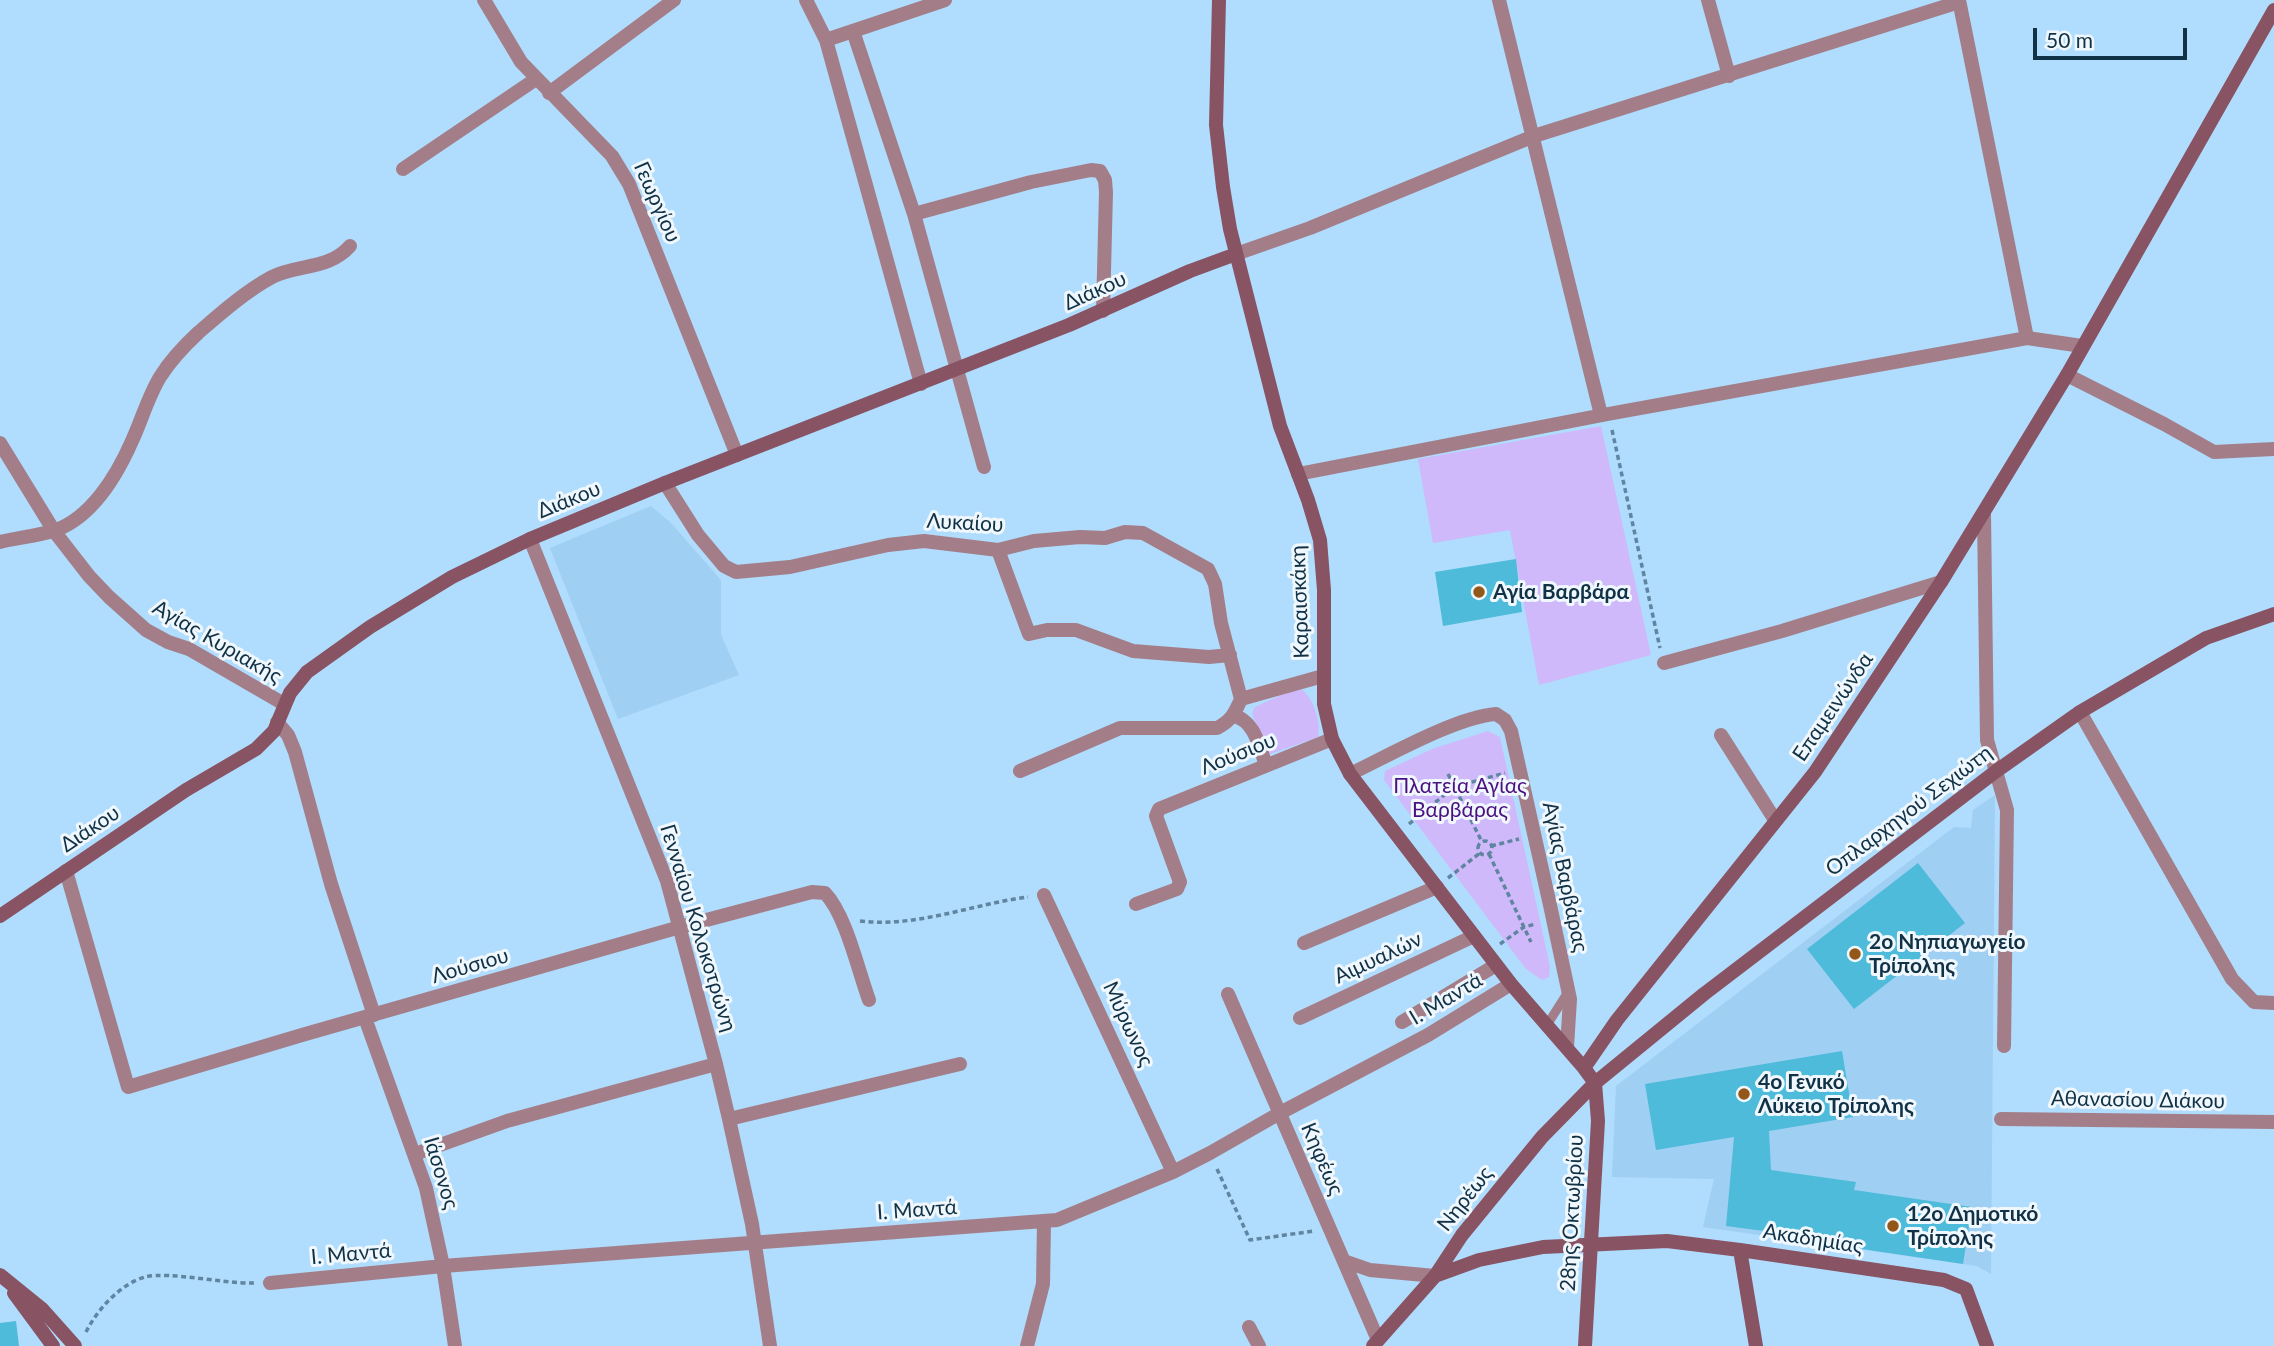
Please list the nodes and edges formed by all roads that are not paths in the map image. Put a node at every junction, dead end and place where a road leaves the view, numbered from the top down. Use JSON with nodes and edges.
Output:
{"nodes":[{"id":1,"x":674,"y":0,"type":"edge"},
{"id":2,"x":806,"y":0,"type":"edge"},
{"id":3,"x":945,"y":0,"type":"edge"},
{"id":4,"x":1219,"y":0,"type":"edge"},
{"id":5,"x":1499,"y":0,"type":"edge"},
{"id":6,"x":1712,"y":1,"type":"edge"},
{"id":7,"x":1959,"y":1,"type":"edge"},
{"id":8,"x":489,"y":2,"type":"edge"},
{"id":9,"x":2274,"y":10,"type":"edge"},
{"id":10,"x":853,"y":31,"type":"junction"},
{"id":11,"x":826,"y":40,"type":"junction"},
{"id":12,"x":1729,"y":76,"type":"junction"},
{"id":13,"x":536,"y":79,"type":"junction"},
{"id":14,"x":549,"y":93,"type":"junction"},
{"id":15,"x":1534,"y":136,"type":"junction"},
{"id":16,"x":403,"y":169,"type":"dead end"},
{"id":17,"x":914,"y":214,"type":"junction"},
{"id":18,"x":350,"y":246,"type":"dead end"},
{"id":19,"x":1236,"y":254,"type":"junction"},
{"id":20,"x":1103,"y":311,"type":"junction"},
{"id":21,"x":2026,"y":338,"type":"junction"},
{"id":22,"x":2082,"y":346,"type":"junction"},
{"id":23,"x":957,"y":370,"type":"junction"},
{"id":24,"x":2067,"y":376,"type":"junction"},
{"id":25,"x":921,"y":384,"type":"junction"},
{"id":26,"x":1604,"y":415,"type":"junction"},
{"id":27,"x":0,"y":443,"type":"edge"},
{"id":28,"x":2274,"y":449,"type":"edge"},
{"id":29,"x":737,"y":455,"type":"junction"},
{"id":30,"x":984,"y":467,"type":"dead end"},
{"id":31,"x":1298,"y":474,"type":"junction"},
{"id":32,"x":665,"y":483,"type":"junction"},
{"id":33,"x":1984,"y":513,"type":"junction"},
{"id":34,"x":54,"y":531,"type":"junction"},
{"id":35,"x":530,"y":539,"type":"junction"},
{"id":36,"x":0,"y":542,"type":"edge"},
{"id":37,"x":998,"y":550,"type":"junction"},
{"id":38,"x":1941,"y":582,"type":"junction"},
{"id":39,"x":2274,"y":614,"type":"edge"},
{"id":40,"x":1230,"y":655,"type":"junction"},
{"id":41,"x":1664,"y":663,"type":"road end"},
{"id":42,"x":1323,"y":676,"type":"junction"},
{"id":43,"x":1241,"y":699,"type":"junction"},
{"id":44,"x":284,"y":705,"type":"junction"},
{"id":45,"x":2080,"y":712,"type":"junction"},
{"id":46,"x":1234,"y":716,"type":"junction"},
{"id":47,"x":277,"y":722,"type":"junction"},
{"id":48,"x":1721,"y":735,"type":"dead end"},
{"id":49,"x":1332,"y":739,"type":"junction"},
{"id":50,"x":1266,"y":765,"type":"junction"},
{"id":51,"x":1020,"y":771,"type":"dead end"},
{"id":52,"x":1995,"y":772,"type":"junction"},
{"id":53,"x":1350,"y":774,"type":"junction"},
{"id":54,"x":1775,"y":820,"type":"junction"},
{"id":55,"x":66,"y":871,"type":"junction"},
{"id":56,"x":1437,"y":887,"type":"junction"},
{"id":57,"x":1044,"y":895,"type":"road end"},
{"id":58,"x":1136,"y":904,"type":"dead end"},
{"id":59,"x":0,"y":916,"type":"edge"},
{"id":60,"x":680,"y":927,"type":"junction"},
{"id":61,"x":1474,"y":936,"type":"junction"},
{"id":62,"x":1304,"y":943,"type":"dead end"},
{"id":63,"x":1492,"y":959,"type":"junction"},
{"id":64,"x":1511,"y":984,"type":"junction"},
{"id":65,"x":1568,"y":992,"type":"junction"},
{"id":66,"x":1228,"y":994,"type":"dead end"},
{"id":67,"x":869,"y":1000,"type":"dead end"},
{"id":68,"x":2274,"y":1003,"type":"edge"},
{"id":69,"x":369,"y":1016,"type":"junction"},
{"id":70,"x":1300,"y":1017,"type":"dead end"},
{"id":71,"x":1402,"y":1022,"type":"dead end"},
{"id":72,"x":1547,"y":1025,"type":"junction"},
{"id":73,"x":2004,"y":1046,"type":"dead end"},
{"id":74,"x":1567,"y":1047,"type":"junction"},
{"id":75,"x":716,"y":1064,"type":"junction"},
{"id":76,"x":960,"y":1064,"type":"dead end"},
{"id":77,"x":1584,"y":1068,"type":"junction"},
{"id":78,"x":1595,"y":1083,"type":"junction"},
{"id":79,"x":1280,"y":1113,"type":"junction"},
{"id":80,"x":729,"y":1119,"type":"junction"},
{"id":81,"x":2001,"y":1119,"type":"dead end"},
{"id":82,"x":2274,"y":1122,"type":"edge"},
{"id":83,"x":415,"y":1154,"type":"junction"},
{"id":84,"x":1173,"y":1172,"type":"junction"},
{"id":85,"x":1044,"y":1222,"type":"junction"},
{"id":86,"x":755,"y":1242,"type":"junction"},
{"id":87,"x":1591,"y":1245,"type":"junction"},
{"id":88,"x":1740,"y":1250,"type":"junction"},
{"id":89,"x":1344,"y":1261,"type":"junction"},
{"id":90,"x":443,"y":1266,"type":"junction"},
{"id":91,"x":0,"y":1275,"type":"edge"},
{"id":92,"x":1435,"y":1276,"type":"junction"},
{"id":93,"x":270,"y":1283,"type":"road end"},
{"id":94,"x":1249,"y":1326,"type":"dead end"},
{"id":95,"x":80,"y":1342,"type":"edge"},
{"id":96,"x":1375,"y":1343,"type":"edge"},
{"id":97,"x":53,"y":1346,"type":"edge"},
{"id":98,"x":456,"y":1346,"type":"edge"},
{"id":99,"x":770,"y":1346,"type":"edge"},
{"id":100,"x":1027,"y":1346,"type":"edge"},
{"id":101,"x":1259,"y":1346,"type":"edge"},
{"id":102,"x":1585,"y":1346,"type":"edge"},
{"id":103,"x":1756,"y":1346,"type":"edge"},
{"id":104,"x":1987,"y":1346,"type":"edge"}],
"edges":[{"from":1,"to":14,"type":"street"},
{"from":2,"to":11,"type":"street"},
{"from":3,"to":10,"type":"street"},
{"from":4,"to":19,"type":"street","name":"Καραισκάκη"},
{"from":5,"to":15,"type":"street"},
{"from":6,"to":12,"type":"street"},
{"from":7,"to":12,"type":"street"},
{"from":7,"to":21,"type":"street"},
{"from":8,"to":13,"type":"street","name":"Γεωργίου"},
{"from":9,"to":22,"type":"street","name":"Επαμεινώνδα"},
{"from":10,"to":11,"type":"street"},
{"from":10,"to":17,"type":"street"},
{"from":11,"to":25,"type":"street"},
{"from":12,"to":15,"type":"street"},
{"from":13,"to":14,"type":"street","name":"Γεωργίου"},
{"from":13,"to":16,"type":"street"},
{"from":14,"to":29,"type":"street","name":"Γεωργίου"},
{"from":15,"to":19,"type":"street"},
{"from":15,"to":26,"type":"street"},
{"from":17,"to":20,"type":"street"},
{"from":17,"to":23,"type":"street"},
{"from":18,"to":34,"type":"street"},
{"from":19,"to":20,"type":"street","name":"Διάκου"},
{"from":19,"to":31,"type":"street","name":"Καραισκάκη"},
{"from":20,"to":23,"type":"street","name":"Διάκου"},
{"from":21,"to":22,"type":"street"},
{"from":21,"to":26,"type":"street"},
{"from":22,"to":24,"type":"street","name":"Επαμεινώνδα"},
{"from":23,"to":25,"type":"street","name":"Διάκου"},
{"from":23,"to":30,"type":"street"},
{"from":24,"to":28,"type":"street"},
{"from":24,"to":33,"type":"street","name":"Επαμεινώνδα"},
{"from":25,"to":29,"type":"street","name":"Διάκου"},
{"from":26,"to":31,"type":"street"},
{"from":27,"to":34,"type":"street","name":"Αγίας Κυριακής"},
{"from":29,"to":32,"type":"street","name":"Διάκου"},
{"from":31,"to":42,"type":"street","name":"Καραισκάκη"},
{"from":32,"to":35,"type":"street","name":"Διάκου"},
{"from":32,"to":37,"type":"street","name":"Λυκαίου"},
{"from":33,"to":38,"type":"street","name":"Επαμεινώνδα"},
{"from":33,"to":52,"type":"street"},
{"from":34,"to":36,"type":"street"},
{"from":34,"to":44,"type":"street","name":"Αγίας Κυριακής"},
{"from":35,"to":44,"type":"street","name":"Διάκου"},
{"from":35,"to":60,"type":"street","name":"Γενναίου Κολοκοτρώνη"},
{"from":37,"to":40,"type":"street"},
{"from":37,"to":40,"type":"street","name":"Λυκαίου"},
{"from":38,"to":41,"type":"street"},
{"from":38,"to":54,"type":"street","name":"Επαμεινώνδα"},
{"from":39,"to":45,"type":"street","name":"Οπλαρχηγού Σεχιώτη"},
{"from":40,"to":43,"type":"street","name":"Λυκαίου"},
{"from":42,"to":43,"type":"street"},
{"from":42,"to":49,"type":"street","name":"Καραισκάκη"},
{"from":43,"to":46,"type":"street"},
{"from":44,"to":47,"type":"street","name":"Διάκου"},
{"from":45,"to":52,"type":"street","name":"Οπλαρχηγού Σεχιώτη"},
{"from":45,"to":68,"type":"street"},
{"from":46,"to":50,"type":"street"},
{"from":46,"to":51,"type":"street"},
{"from":47,"to":55,"type":"street","name":"Διάκου"},
{"from":47,"to":69,"type":"street","name":"Ιάσονος"},
{"from":48,"to":54,"type":"street"},
{"from":49,"to":50,"type":"street","name":"Λούσιου"},
{"from":49,"to":53,"type":"street","name":"Καραισκάκη"},
{"from":50,"to":58,"type":"street","name":"Λούσιου"},
{"from":52,"to":73,"type":"street"},
{"from":52,"to":78,"type":"street","name":"Οπλαρχηγού Σεχιώτη"},
{"from":53,"to":56,"type":"street","name":"Καραισκάκη"},
{"from":53,"to":65,"type":"street","name":"Αγίας Βαρβάρας"},
{"from":54,"to":77,"type":"street","name":"Επαμεινώνδα"},
{"from":55,"to":59,"type":"street","name":"Διάκου"},
{"from":55,"to":69,"type":"street","name":"Λούσιου"},
{"from":56,"to":61,"type":"street","name":"Καραισκάκη"},
{"from":56,"to":62,"type":"street"},
{"from":57,"to":84,"type":"street","name":"Μύρωνος"},
{"from":60,"to":67,"type":"street","name":"Λούσιου"},
{"from":60,"to":69,"type":"street","name":"Λούσιου"},
{"from":60,"to":75,"type":"street","name":"Γενναίου Κολοκοτρώνη"},
{"from":61,"to":63,"type":"street","name":"Καραισκάκη"},
{"from":61,"to":70,"type":"street","name":"Αιμυαλών"},
{"from":63,"to":64,"type":"street","name":"Καραισκάκη"},
{"from":63,"to":71,"type":"street"},
{"from":64,"to":72,"type":"street","name":"Καραισκάκη"},
{"from":64,"to":79,"type":"street","name":"Ι. Μαντά"},
{"from":65,"to":72,"type":"lane"},
{"from":65,"to":74,"type":"street","name":"Αγίας Βαρβάρας"},
{"from":66,"to":79,"type":"street","name":"Κηφέως"},
{"from":69,"to":83,"type":"street","name":"Ιάσονος"},
{"from":72,"to":74,"type":"street","name":"Καραισκάκη"},
{"from":74,"to":77,"type":"street","name":"Καραισκάκη"},
{"from":75,"to":80,"type":"street","name":"Γενναίου Κολοκοτρώνη"},
{"from":75,"to":83,"type":"street"},
{"from":76,"to":80,"type":"street"},
{"from":77,"to":78,"type":"street","name":"Καραισκάκη"},
{"from":78,"to":87,"type":"street","name":"28ης Οκτωβρίου"},
{"from":78,"to":92,"type":"street","name":"Νηρέως"},
{"from":79,"to":84,"type":"street","name":"Ι. Μαντά"},
{"from":79,"to":89,"type":"street","name":"Κηφέως"},
{"from":80,"to":86,"type":"street","name":"Γενναίου Κολοκοτρώνη"},
{"from":81,"to":82,"type":"street","name":"Αθανασίου Διάκου"},
{"from":83,"to":90,"type":"street","name":"Ιάσονος"},
{"from":84,"to":85,"type":"street","name":"Ι. Μαντά"},
{"from":85,"to":86,"type":"street","name":"Ι. Μαντά"},
{"from":85,"to":100,"type":"street"},
{"from":86,"to":90,"type":"street","name":"Ι. Μαντά"},
{"from":86,"to":99,"type":"street","name":"Γενναίου Κολοκοτρώνη"},
{"from":87,"to":88,"type":"street","name":"Ακαδημίας"},
{"from":87,"to":92,"type":"street","name":"Ακαδημίας"},
{"from":87,"to":102,"type":"street","name":"28ης Οκτωβρίου"},
{"from":88,"to":103,"type":"street"},
{"from":88,"to":104,"type":"street","name":"Ακαδημίας"},
{"from":89,"to":92,"type":"street"},
{"from":89,"to":96,"type":"street","name":"Κηφέως"},
{"from":90,"to":93,"type":"street","name":"Ι. Μαντά"},
{"from":90,"to":98,"type":"street","name":"Ιάσονος"},
{"from":91,"to":95,"type":"street"},
{"from":91,"to":97,"type":"street"},
{"from":92,"to":96,"type":"street","name":"Νηρέως"},
{"from":94,"to":101,"type":"street"}]}
